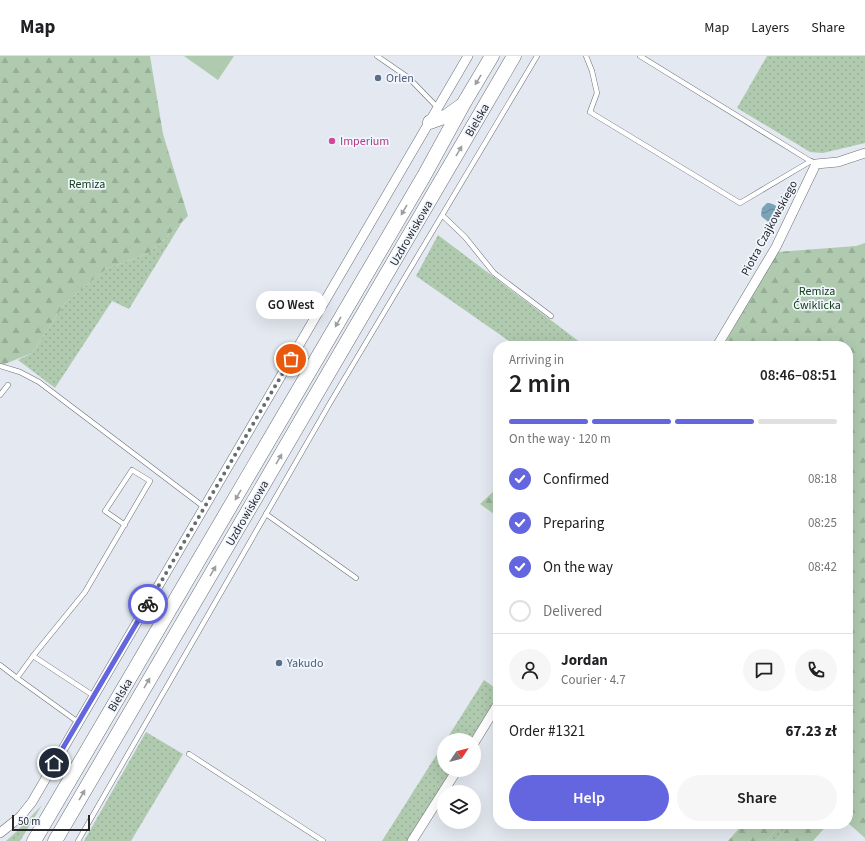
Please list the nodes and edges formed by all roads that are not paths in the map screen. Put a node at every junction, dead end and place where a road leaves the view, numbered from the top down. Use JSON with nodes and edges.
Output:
{"nodes":[{"id":1,"x":377,"y":56,"type":"edge"},
{"id":2,"x":468,"y":56,"type":"edge"},
{"id":3,"x":492,"y":56,"type":"edge"},
{"id":4,"x":514,"y":56,"type":"edge"},
{"id":5,"x":537,"y":56,"type":"edge"},
{"id":6,"x":586,"y":56,"type":"edge"},
{"id":7,"x":640,"y":56,"type":"edge"},
{"id":8,"x":464,"y":103,"type":"junction"},
{"id":9,"x":438,"y":108,"type":"junction"},
{"id":10,"x":430,"y":122,"type":"junction"},
{"id":11,"x":865,"y":154,"type":"edge"},
{"id":12,"x":813,"y":163,"type":"junction"},
{"id":13,"x":424,"y":176,"type":"joint"},
{"id":14,"x":439,"y":185,"type":"joint"},
{"id":15,"x":443,"y":216,"type":"junction"},
{"id":16,"x":551,"y":316,"type":"dead end"},
{"id":17,"x":720,"y":341,"type":"edge"},
{"id":18,"x":0,"y":366,"type":"edge"},
{"id":19,"x":8,"y":385,"type":"dead end"},
{"id":20,"x":0,"y":395,"type":"edge"},
{"id":21,"x":204,"y":507,"type":"junction"},
{"id":22,"x":266,"y":514,"type":"junction"},
{"id":23,"x":125,"y":524,"type":"junction"},
{"id":24,"x":356,"y":578,"type":"dead end"},
{"id":25,"x":33,"y":656,"type":"junction"},
{"id":26,"x":0,"y":665,"type":"edge"},
{"id":27,"x":136,"y":669,"type":"joint"},
{"id":28,"x":17,"y":678,"type":"junction"},
{"id":29,"x":94,"y":696,"type":"junction"},
{"id":30,"x":493,"y":712,"type":"edge"},
{"id":31,"x":78,"y":722,"type":"junction"},
{"id":32,"x":480,"y":733,"type":"edge"},
{"id":33,"x":189,"y":754,"type":"dead end"},
{"id":34,"x":453,"y":777,"type":"edge"},
{"id":35,"x":0,"y":833,"type":"edge"},
{"id":36,"x":34,"y":841,"type":"edge"},
{"id":37,"x":55,"y":841,"type":"edge"},
{"id":38,"x":78,"y":841,"type":"edge"},
{"id":39,"x":323,"y":841,"type":"edge"},
{"id":40,"x":412,"y":841,"type":"edge"}],
"edges":[{"from":1,"to":9,"type":"lane"},
{"from":2,"to":9,"type":"street"},
{"from":3,"to":8,"type":"main road","name":"Bielska","one_way":true},
{"from":14,"to":4,"type":"main road","name":"Bielska","one_way":true},
{"from":5,"to":15,"type":"lane"},
{"from":6,"to":12,"type":"lane"},
{"from":7,"to":12,"type":"lane"},
{"from":8,"to":10,"type":"main road"},
{"from":8,"to":13,"type":"main road","name":"Bielska"},
{"from":9,"to":10,"type":"street"},
{"from":10,"to":21,"type":"street"},
{"from":11,"to":12,"type":"street"},
{"from":12,"to":17,"type":"street","name":"Piotra Czajkowskiego"},
{"from":13,"to":27,"type":"main road","name":"Uzdrowiskowa","one_way":true},
{"from":37,"to":14,"type":"main road","name":"Uzdrowiskowa","one_way":true},
{"from":15,"to":16,"type":"lane"},
{"from":15,"to":22,"type":"lane"},
{"from":18,"to":21,"type":"lane"},
{"from":19,"to":20,"type":"lane"},
{"from":21,"to":29,"type":"street"},
{"from":22,"to":24,"type":"lane"},
{"from":22,"to":38,"type":"lane"},
{"from":23,"to":23,"type":"lane"},
{"from":23,"to":25,"type":"lane"},
{"from":25,"to":28,"type":"lane"},
{"from":25,"to":29,"type":"lane"},
{"from":26,"to":28,"type":"lane"},
{"from":27,"to":36,"type":"main road","name":"Bielska"},
{"from":28,"to":31,"type":"lane"},
{"from":29,"to":31,"type":"street"},
{"from":30,"to":32,"type":"street"},
{"from":31,"to":35,"type":"street"},
{"from":33,"to":39,"type":"lane"},
{"from":34,"to":40,"type":"street"}]}
